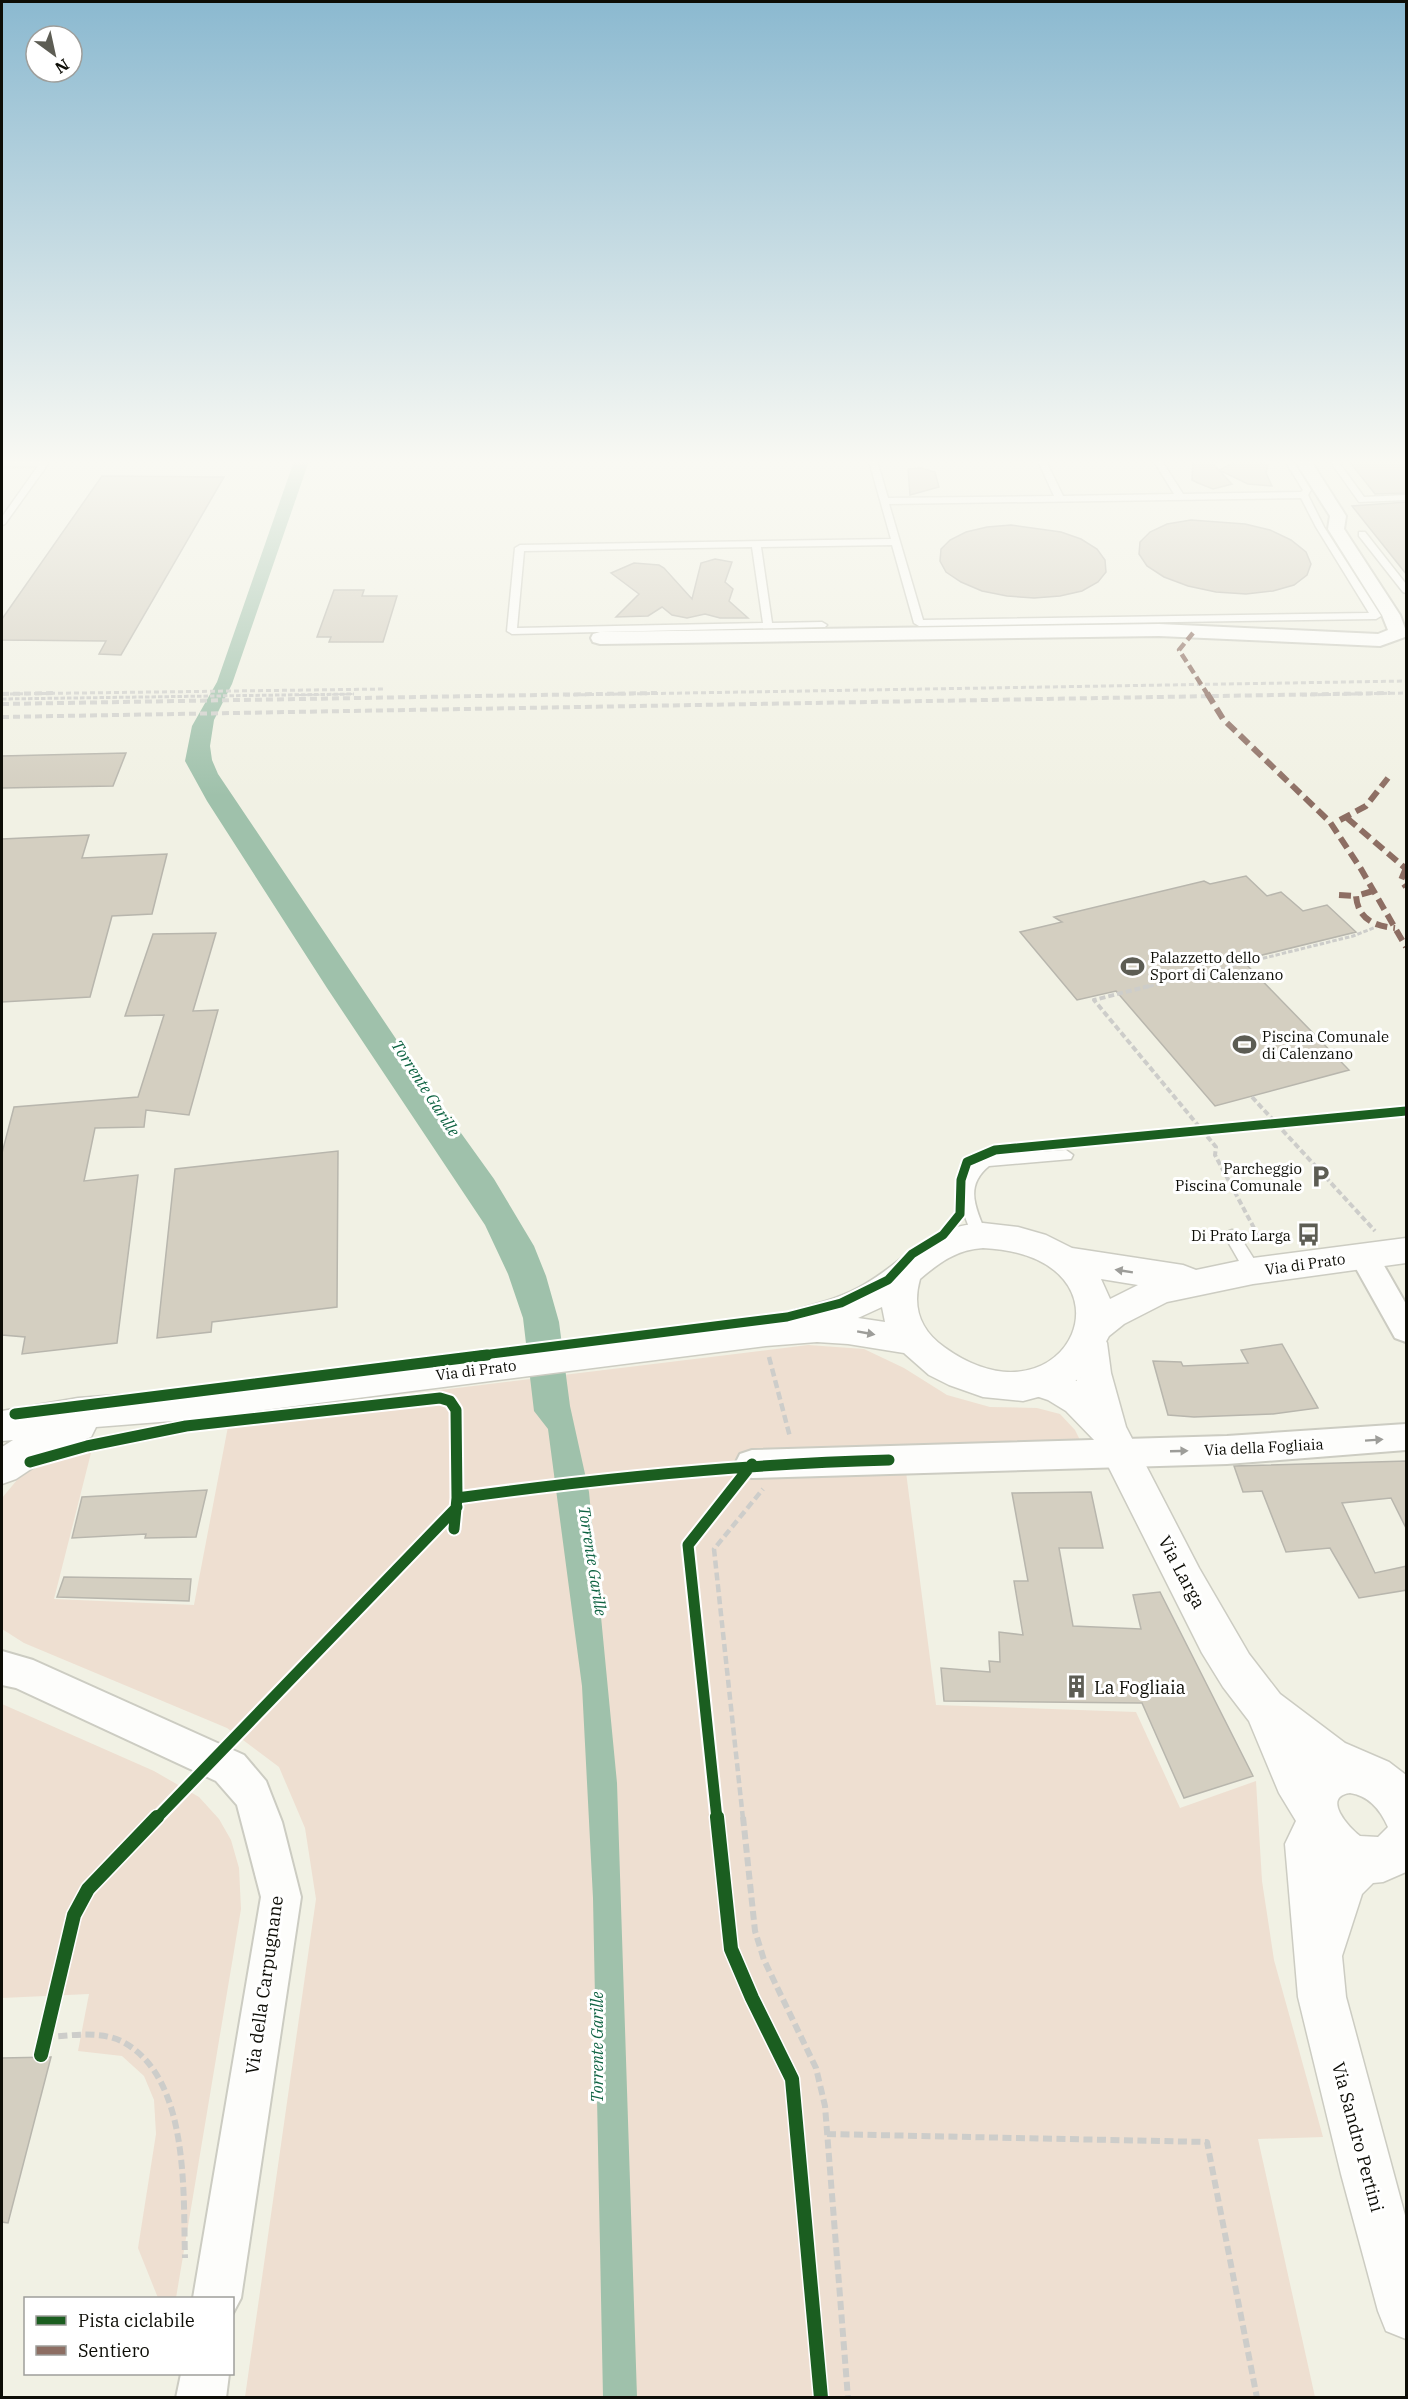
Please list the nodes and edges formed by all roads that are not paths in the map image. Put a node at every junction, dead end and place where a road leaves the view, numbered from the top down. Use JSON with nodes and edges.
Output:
{"nodes":[{"id":1,"x":518,"y":573,"type":"edge"},
{"id":2,"x":760,"y":573,"type":"edge"},
{"id":3,"x":905,"y":573,"type":"edge"},
{"id":4,"x":1349,"y":573,"type":"edge"},
{"id":5,"x":1364,"y":573,"type":"edge"},
{"id":6,"x":1393,"y":573,"type":"edge"},
{"id":7,"x":1407,"y":590,"type":"edge"},
{"id":8,"x":822,"y":625,"type":"dead end"},
{"id":9,"x":768,"y":626,"type":"junction"},
{"id":10,"x":600,"y":638,"type":"dead end"},
{"id":11,"x":1066,"y":1155,"type":"dead end"},
{"id":12,"x":979,"y":1236,"type":"junction"},
{"id":13,"x":1232,"y":1236,"type":"dead end"},
{"id":14,"x":1366,"y":1246,"type":"junction"},
{"id":15,"x":1407,"y":1251,"type":"edge"},
{"id":16,"x":1061,"y":1259,"type":"junction"},
{"id":17,"x":1258,"y":1259,"type":"junction"},
{"id":18,"x":904,"y":1276,"type":"junction"},
{"id":19,"x":1203,"y":1279,"type":"junction"},
{"id":20,"x":1407,"y":1330,"type":"edge"},
{"id":21,"x":1090,"y":1336,"type":"junction"},
{"id":22,"x":913,"y":1341,"type":"junction"},
{"id":23,"x":767,"y":1343,"type":"junction"},
{"id":24,"x":1040,"y":1383,"type":"junction"},
{"id":25,"x":185,"y":1405,"type":"junction"},
{"id":26,"x":2,"y":1426,"type":"edge"},
{"id":27,"x":1407,"y":1437,"type":"edge"},
{"id":28,"x":1115,"y":1442,"type":"junction"},
{"id":29,"x":777,"y":1462,"type":"road end"},
{"id":30,"x":2,"y":1468,"type":"edge"},
{"id":31,"x":8,"y":1665,"type":"edge"},
{"id":32,"x":1264,"y":1707,"type":"junction"},
{"id":33,"x":1357,"y":1772,"type":"junction"},
{"id":34,"x":1406,"y":1816,"type":"edge"},
{"id":35,"x":1316,"y":1817,"type":"junction"},
{"id":36,"x":1390,"y":1858,"type":"edge"},
{"id":37,"x":1319,"y":1962,"type":"junction"},
{"id":38,"x":217,"y":2297,"type":"edge"},
{"id":39,"x":1407,"y":2311,"type":"edge"},
{"id":40,"x":205,"y":2375,"type":"edge"},
{"id":41,"x":201,"y":2397,"type":"edge"}],
"edges":[{"from":1,"to":9,"type":"lane"},
{"from":2,"to":9,"type":"lane"},
{"from":3,"to":4,"type":"lane"},
{"from":5,"to":10,"type":"street"},
{"from":6,"to":7,"type":"lane"},
{"from":8,"to":9,"type":"lane"},
{"from":11,"to":12,"type":"lane"},
{"from":12,"to":16,"type":"main road","name":"Via di Prato"},
{"from":12,"to":18,"type":"main road","name":"Via di Prato"},
{"from":13,"to":17,"type":"lane"},
{"from":14,"to":15,"type":"main road","name":"Via di Prato"},
{"from":14,"to":17,"type":"main road","name":"Via di Prato"},
{"from":14,"to":20,"type":"street"},
{"from":19,"to":16,"type":"main road","name":"Via di Prato","one_way":true},
{"from":16,"to":21,"type":"main road","name":"Via di Prato"},
{"from":17,"to":19,"type":"main road","name":"Via di Prato"},
{"from":18,"to":22,"type":"main road","name":"Via di Prato"},
{"from":18,"to":23,"type":"main road","name":"Via di Prato"},
{"from":19,"to":21,"type":"main road","name":"Via di Prato"},
{"from":21,"to":24,"type":"main road","name":"Via di Prato"},
{"from":21,"to":28,"type":"main road","name":"Via Larga"},
{"from":23,"to":22,"type":"main road","name":"Via di Prato","one_way":true},
{"from":22,"to":24,"type":"main road","name":"Via di Prato"},
{"from":23,"to":25,"type":"main road","name":"Via di Prato"},
{"from":24,"to":28,"type":"main road","name":"Via Larga"},
{"from":25,"to":26,"type":"main road","name":"Via di Prato"},
{"from":25,"to":30,"type":"main road","name":"Via di Prato"},
{"from":28,"to":27,"type":"street","name":"Via della Fogliaia","one_way":true},
{"from":28,"to":29,"type":"street","name":"Via della Fogliaia"},
{"from":28,"to":32,"type":"main road","name":"Via Larga"},
{"from":31,"to":38,"type":"street","name":"Via della Carpugnane"},
{"from":32,"to":33,"type":"main road","name":"Via Larga"},
{"from":32,"to":35,"type":"main road","name":"Via Larga"},
{"from":33,"to":34,"type":"main road","name":"Via Larga"},
{"from":33,"to":35,"type":"main road"},
{"from":35,"to":36,"type":"main road","name":"Via Larga"},
{"from":35,"to":37,"type":"main road","name":"Via Sandro Pertini"},
{"from":36,"to":37,"type":"main road","name":"Via Sandro Pertini"},
{"from":37,"to":39,"type":"main road","name":"Via Sandro Pertini"},
{"from":40,"to":41,"type":"street"}]}
